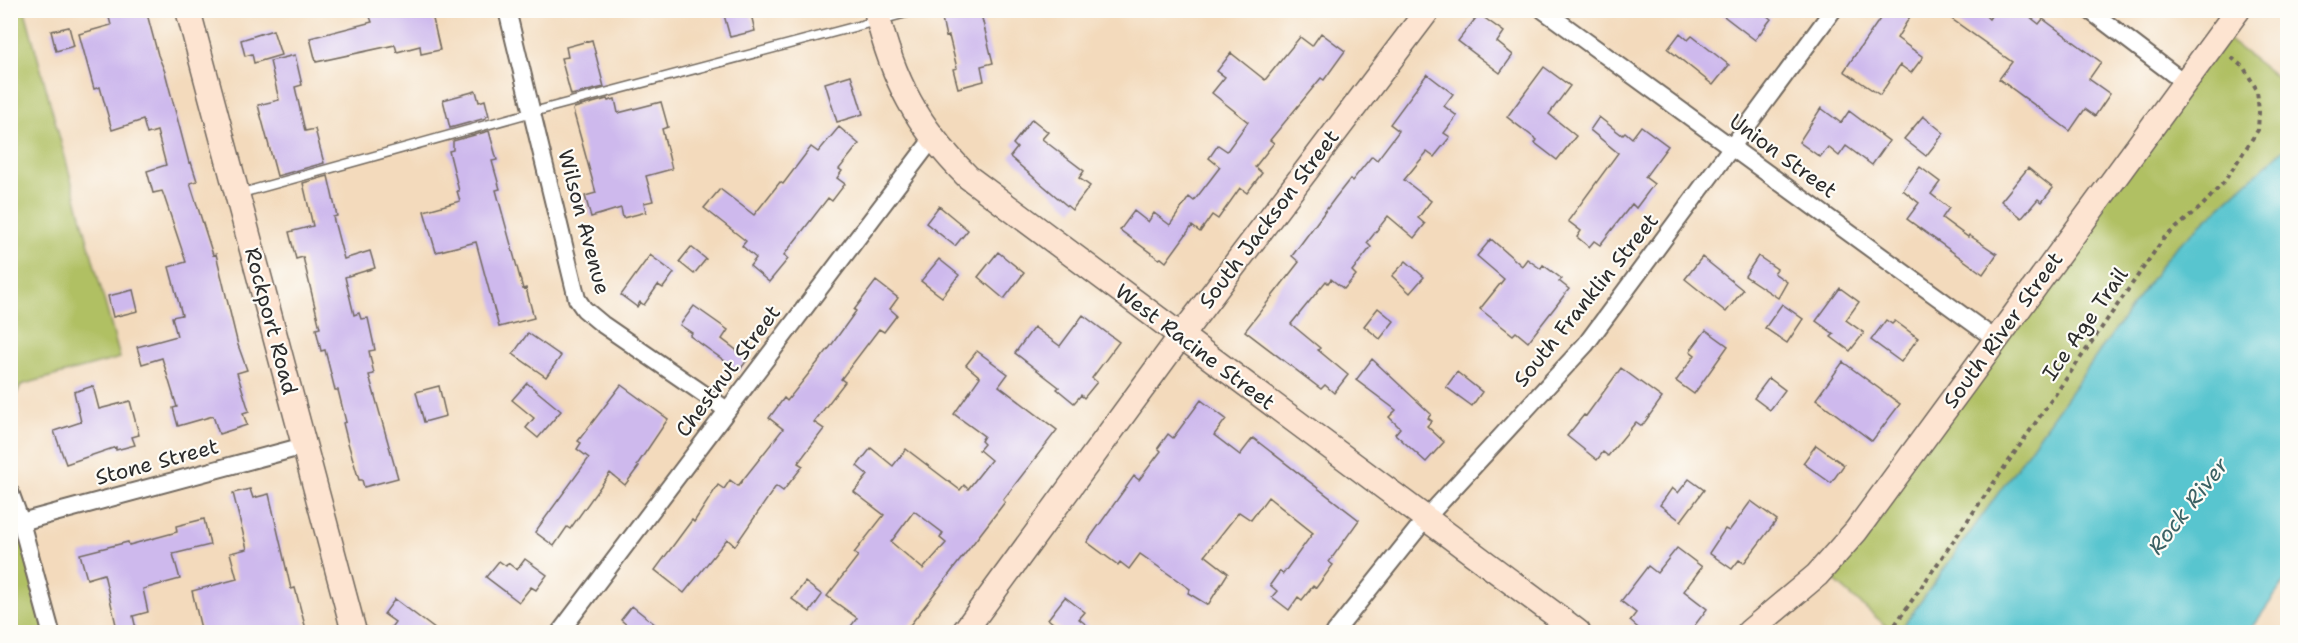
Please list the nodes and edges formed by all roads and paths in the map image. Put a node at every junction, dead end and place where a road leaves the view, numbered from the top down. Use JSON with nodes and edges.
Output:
{"nodes":[{"id":1,"x":507,"y":10,"type":"edge"},
{"id":2,"x":918,"y":10,"type":"edge"},
{"id":3,"x":1428,"y":10,"type":"edge"},
{"id":4,"x":1543,"y":10,"type":"edge"},
{"id":5,"x":1833,"y":10,"type":"edge"},
{"id":6,"x":2089,"y":10,"type":"edge"},
{"id":7,"x":2238,"y":10,"type":"edge"},
{"id":8,"x":190,"y":11,"type":"edge"},
{"id":9,"x":877,"y":16,"type":"edge"},
{"id":10,"x":2215,"y":43,"type":"junction"},
{"id":11,"x":2185,"y":83,"type":"junction"},
{"id":12,"x":533,"y":112,"type":"junction"},
{"id":13,"x":933,"y":138,"type":"junction"},
{"id":14,"x":1733,"y":148,"type":"junction"},
{"id":15,"x":238,"y":194,"type":"junction"},
{"id":16,"x":1180,"y":337,"type":"junction"},
{"id":17,"x":1995,"y":339,"type":"junction"},
{"id":18,"x":727,"y":410,"type":"junction"},
{"id":19,"x":304,"y":446,"type":"junction"},
{"id":20,"x":10,"y":492,"type":"edge"},
{"id":21,"x":1427,"y":517,"type":"junction"},
{"id":22,"x":21,"y":522,"type":"junction"},
{"id":23,"x":51,"y":633,"type":"edge"},
{"id":24,"x":354,"y":633,"type":"edge"},
{"id":25,"x":560,"y":633,"type":"edge"},
{"id":26,"x":964,"y":633,"type":"edge"},
{"id":27,"x":1335,"y":633,"type":"edge"},
{"id":28,"x":1578,"y":633,"type":"edge"},
{"id":29,"x":1749,"y":633,"type":"edge"},
{"id":30,"x":1890,"y":633,"type":"edge"}],
"edges":[{"from":1,"to":12,"type":"street","name":"Wilson Avenue"},
{"from":2,"to":9,"type":"lane"},
{"from":3,"to":16,"type":"main road","name":"South Jackson Street"},
{"from":4,"to":14,"type":"street","name":"Union Street"},
{"from":5,"to":14,"type":"street","name":"South Franklin Street"},
{"from":6,"to":11,"type":"street"},
{"from":7,"to":10,"type":"main road","name":"South River Street"},
{"from":8,"to":15,"type":"main road","name":"Rockport Road"},
{"from":9,"to":12,"type":"lane"},
{"from":9,"to":13,"type":"main road","name":"West Racine Street"},
{"from":10,"to":11,"type":"main road","name":"South River Street"},
{"from":10,"to":30,"type":"path","name":"Ice Age Trail"},
{"from":11,"to":17,"type":"main road","name":"South River Street"},
{"from":12,"to":15,"type":"lane"},
{"from":12,"to":18,"type":"street","name":"Wilson Avenue"},
{"from":13,"to":16,"type":"main road","name":"West Racine Street"},
{"from":13,"to":18,"type":"street","name":"Chestnut Street"},
{"from":14,"to":17,"type":"street","name":"Union Street"},
{"from":14,"to":21,"type":"street","name":"South Franklin Street"},
{"from":15,"to":19,"type":"main road","name":"Rockport Road"},
{"from":16,"to":21,"type":"main road","name":"West Racine Street"},
{"from":16,"to":26,"type":"main road","name":"South Jackson Street"},
{"from":17,"to":29,"type":"main road","name":"South River Street"},
{"from":18,"to":25,"type":"street","name":"Chestnut Street"},
{"from":19,"to":22,"type":"street","name":"Stone Street"},
{"from":19,"to":24,"type":"main road","name":"Rockport Road"},
{"from":20,"to":22,"type":"street"},
{"from":21,"to":27,"type":"street","name":"South Franklin Street"},
{"from":21,"to":28,"type":"main road","name":"West Racine Street"},
{"from":22,"to":23,"type":"street"}]}
